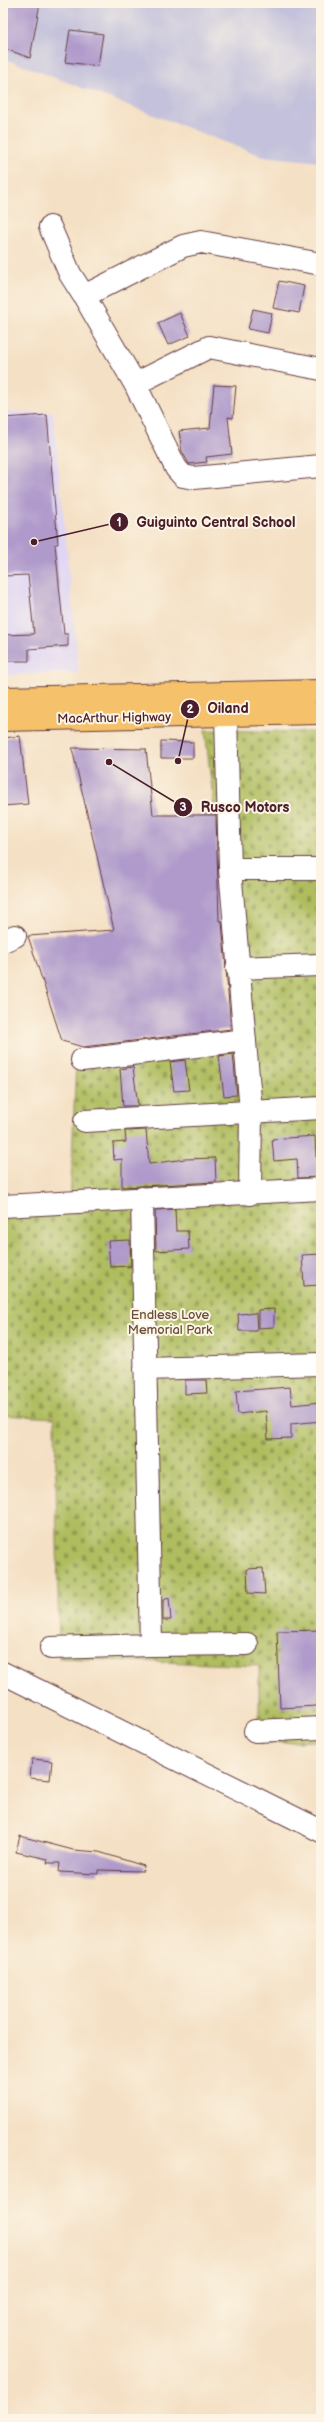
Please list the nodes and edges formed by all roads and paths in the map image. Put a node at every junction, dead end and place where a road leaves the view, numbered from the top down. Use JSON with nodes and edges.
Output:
{"nodes":[{"id":1,"x":50,"y":227,"type":"dead end"},
{"id":2,"x":321,"y":264,"type":"edge"},
{"id":3,"x":84,"y":296,"type":"junction"},
{"id":4,"x":321,"y":369,"type":"edge"},
{"id":5,"x":135,"y":384,"type":"junction"},
{"id":6,"x":321,"y":466,"type":"edge"},
{"id":7,"x":321,"y":691,"type":"edge"},
{"id":8,"x":3,"y":698,"type":"edge"},
{"id":9,"x":321,"y":713,"type":"edge"},
{"id":10,"x":226,"y":715,"type":"junction"},
{"id":11,"x":3,"y":720,"type":"edge"},
{"id":12,"x":230,"y":869,"type":"junction"},
{"id":13,"x":321,"y":869,"type":"edge"},
{"id":14,"x":321,"y":965,"type":"edge"},
{"id":15,"x":237,"y":968,"type":"junction"},
{"id":16,"x":245,"y":1040,"type":"junction"},
{"id":17,"x":82,"y":1060,"type":"dead end"},
{"id":18,"x":321,"y":1108,"type":"edge"},
{"id":19,"x":251,"y":1111,"type":"junction"},
{"id":20,"x":85,"y":1121,"type":"dead end"},
{"id":21,"x":321,"y":1189,"type":"edge"},
{"id":22,"x":250,"y":1194,"type":"junction"},
{"id":23,"x":142,"y":1198,"type":"junction"},
{"id":24,"x":3,"y":1206,"type":"edge"},
{"id":25,"x":321,"y":1364,"type":"edge"},
{"id":26,"x":145,"y":1369,"type":"junction"},
{"id":27,"x":247,"y":1644,"type":"dead end"},
{"id":28,"x":151,"y":1645,"type":"junction"},
{"id":29,"x":51,"y":1648,"type":"dead end"},
{"id":30,"x":3,"y":1673,"type":"edge"},
{"id":31,"x":321,"y":1728,"type":"edge"},
{"id":32,"x":255,"y":1731,"type":"dead end"},
{"id":33,"x":321,"y":1831,"type":"edge"}],
"edges":[{"from":1,"to":3,"type":"street"},
{"from":2,"to":3,"type":"street"},
{"from":3,"to":5,"type":"street"},
{"from":4,"to":5,"type":"street"},
{"from":5,"to":6,"type":"street"},
{"from":7,"to":8,"type":"highway","name":"MacArthur Highway"},
{"from":9,"to":10,"type":"highway","name":"MacArthur Highway"},
{"from":10,"to":11,"type":"highway","name":"MacArthur Highway"},
{"from":10,"to":12,"type":"street"},
{"from":12,"to":13,"type":"street"},
{"from":12,"to":15,"type":"street"},
{"from":14,"to":15,"type":"street"},
{"from":15,"to":16,"type":"street"},
{"from":16,"to":17,"type":"street"},
{"from":16,"to":19,"type":"street"},
{"from":18,"to":19,"type":"street"},
{"from":19,"to":20,"type":"street"},
{"from":19,"to":22,"type":"street"},
{"from":21,"to":22,"type":"street"},
{"from":22,"to":23,"type":"street"},
{"from":23,"to":24,"type":"street"},
{"from":23,"to":26,"type":"street"},
{"from":25,"to":26,"type":"street"},
{"from":26,"to":28,"type":"street"},
{"from":27,"to":28,"type":"street"},
{"from":28,"to":29,"type":"street"},
{"from":30,"to":33,"type":"street"},
{"from":31,"to":32,"type":"street"}]}
